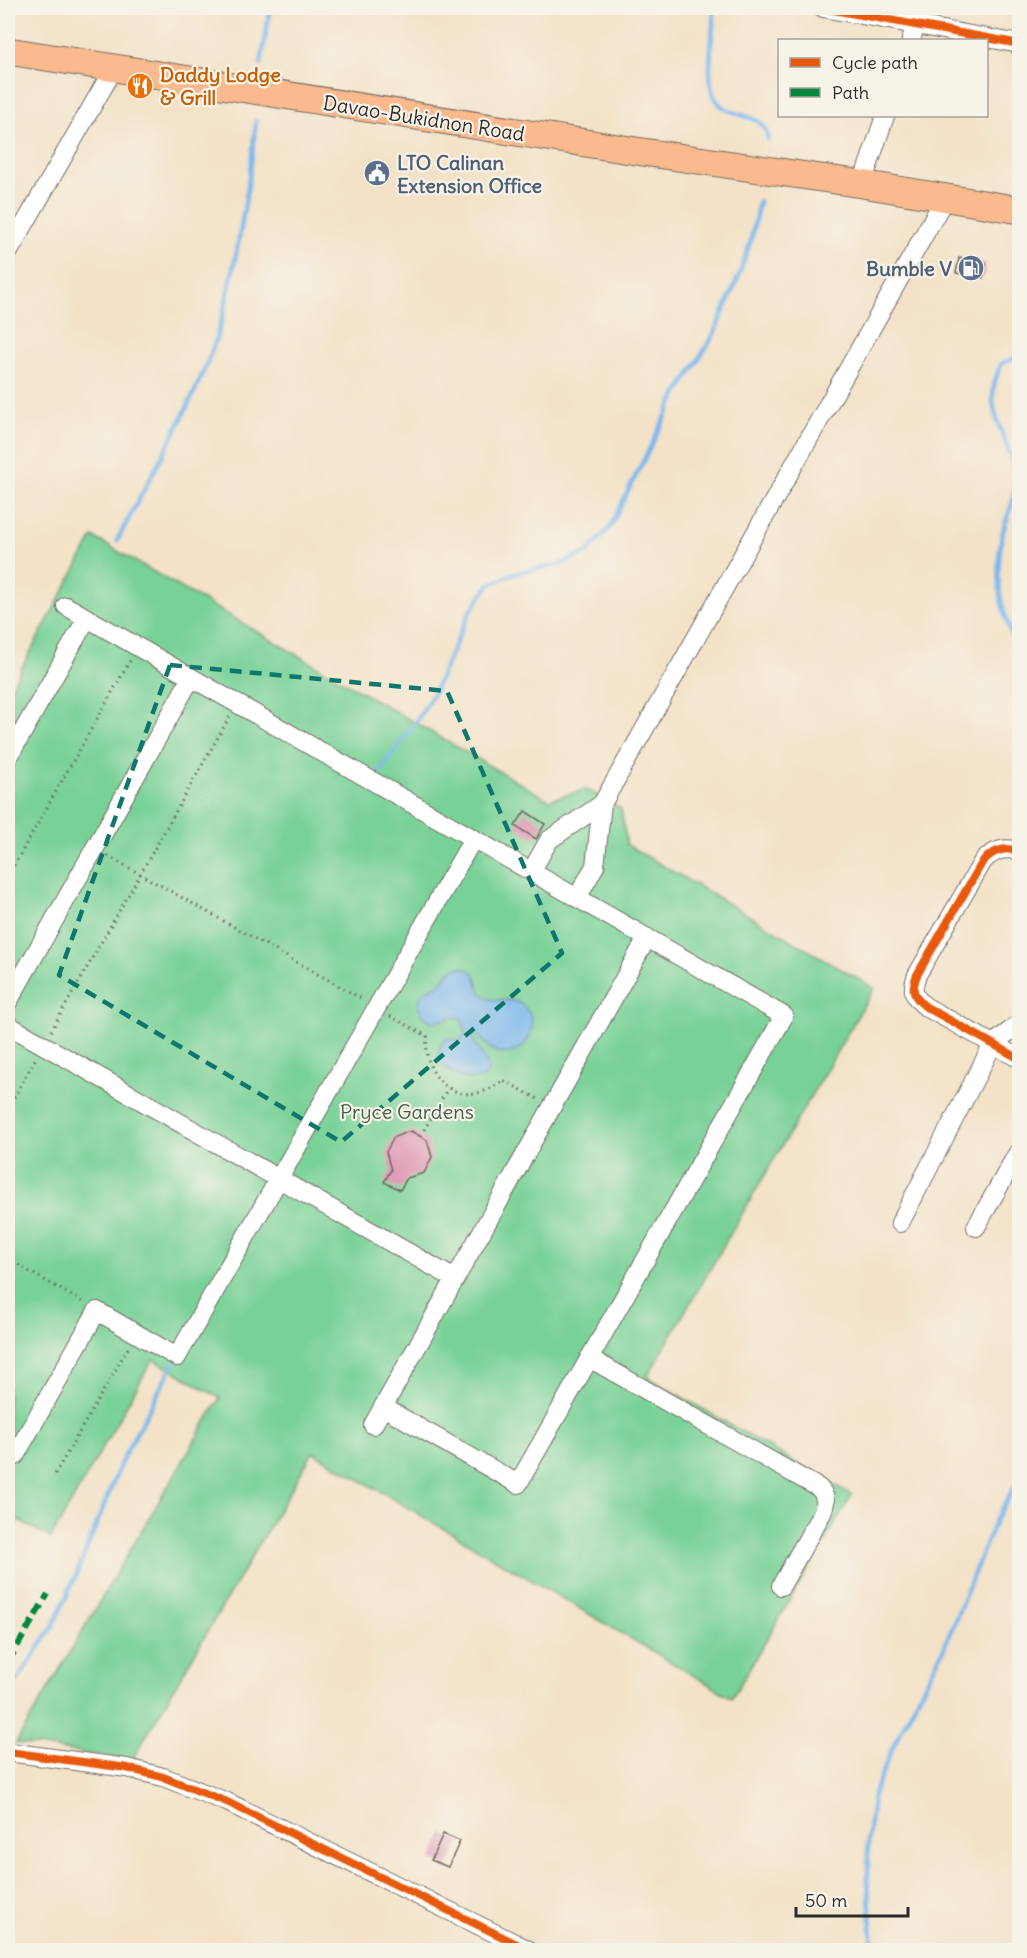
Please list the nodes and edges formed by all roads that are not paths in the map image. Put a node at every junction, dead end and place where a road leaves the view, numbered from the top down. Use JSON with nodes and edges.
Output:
{"nodes":[{"id":1,"x":823,"y":8,"type":"edge"},
{"id":2,"x":916,"y":24,"type":"edge"},
{"id":3,"x":1020,"y":44,"type":"edge"},
{"id":4,"x":8,"y":51,"type":"edge"},
{"id":5,"x":114,"y":68,"type":"junction"},
{"id":6,"x":885,"y":117,"type":"edge"},
{"id":7,"x":862,"y":184,"type":"junction"},
{"id":8,"x":945,"y":198,"type":"junction"},
{"id":9,"x":1020,"y":210,"type":"edge"},
{"id":10,"x":8,"y":253,"type":"edge"},
{"id":11,"x":66,"y":606,"type":"dead end"},
{"id":12,"x":87,"y":618,"type":"junction"},
{"id":13,"x":191,"y":678,"type":"junction"},
{"id":14,"x":8,"y":759,"type":"edge"},
{"id":15,"x":602,"y":804,"type":"junction"},
{"id":16,"x":473,"y":839,"type":"junction"},
{"id":17,"x":1020,"y":851,"type":"edge"},
{"id":18,"x":531,"y":872,"type":"junction"},
{"id":19,"x":577,"y":898,"type":"junction"},
{"id":20,"x":647,"y":938,"type":"junction"},
{"id":21,"x":8,"y":1002,"type":"edge"},
{"id":22,"x":1020,"y":1023,"type":"edge"},
{"id":23,"x":8,"y":1025,"type":"edge"},
{"id":24,"x":993,"y":1044,"type":"junction"},
{"id":25,"x":1020,"y":1059,"type":"edge"},
{"id":26,"x":1020,"y":1149,"type":"edge"},
{"id":27,"x":279,"y":1179,"type":"junction"},
{"id":28,"x":900,"y":1223,"type":"dead end"},
{"id":29,"x":976,"y":1227,"type":"dead end"},
{"id":30,"x":455,"y":1279,"type":"junction"},
{"id":31,"x":589,"y":1358,"type":"junction"},
{"id":32,"x":383,"y":1407,"type":"junction"},
{"id":33,"x":373,"y":1425,"type":"dead end"},
{"id":34,"x":8,"y":1452,"type":"edge"},
{"id":35,"x":781,"y":1586,"type":"dead end"},
{"id":36,"x":8,"y":1752,"type":"edge"},
{"id":37,"x":529,"y":1950,"type":"edge"}],
"edges":[{"from":1,"to":2,"type":"street"},
{"from":2,"to":3,"type":"street"},
{"from":4,"to":5,"type":"highway","name":"Davao-Bukidnon Road"},
{"from":5,"to":7,"type":"highway","name":"Davao-Bukidnon Road"},
{"from":5,"to":10,"type":"street"},
{"from":6,"to":7,"type":"street"},
{"from":7,"to":8,"type":"highway","name":"Davao-Bukidnon Road"},
{"from":8,"to":9,"type":"highway","name":"Davao-Bukidnon Road"},
{"from":8,"to":15,"type":"street"},
{"from":11,"to":12,"type":"street"},
{"from":12,"to":13,"type":"street"},
{"from":12,"to":14,"type":"street"},
{"from":13,"to":16,"type":"street"},
{"from":13,"to":21,"type":"street"},
{"from":15,"to":18,"type":"street"},
{"from":15,"to":19,"type":"street"},
{"from":16,"to":18,"type":"street"},
{"from":16,"to":27,"type":"street"},
{"from":17,"to":24,"type":"street"},
{"from":18,"to":19,"type":"street"},
{"from":19,"to":20,"type":"street"},
{"from":20,"to":30,"type":"street"},
{"from":20,"to":31,"type":"street"},
{"from":22,"to":24,"type":"street"},
{"from":23,"to":27,"type":"street"},
{"from":24,"to":25,"type":"street"},
{"from":24,"to":28,"type":"street"},
{"from":26,"to":29,"type":"street"},
{"from":27,"to":30,"type":"street"},
{"from":27,"to":34,"type":"street"},
{"from":30,"to":32,"type":"street"},
{"from":31,"to":32,"type":"street"},
{"from":31,"to":35,"type":"street"},
{"from":32,"to":33,"type":"street"},
{"from":36,"to":37,"type":"street"}]}
